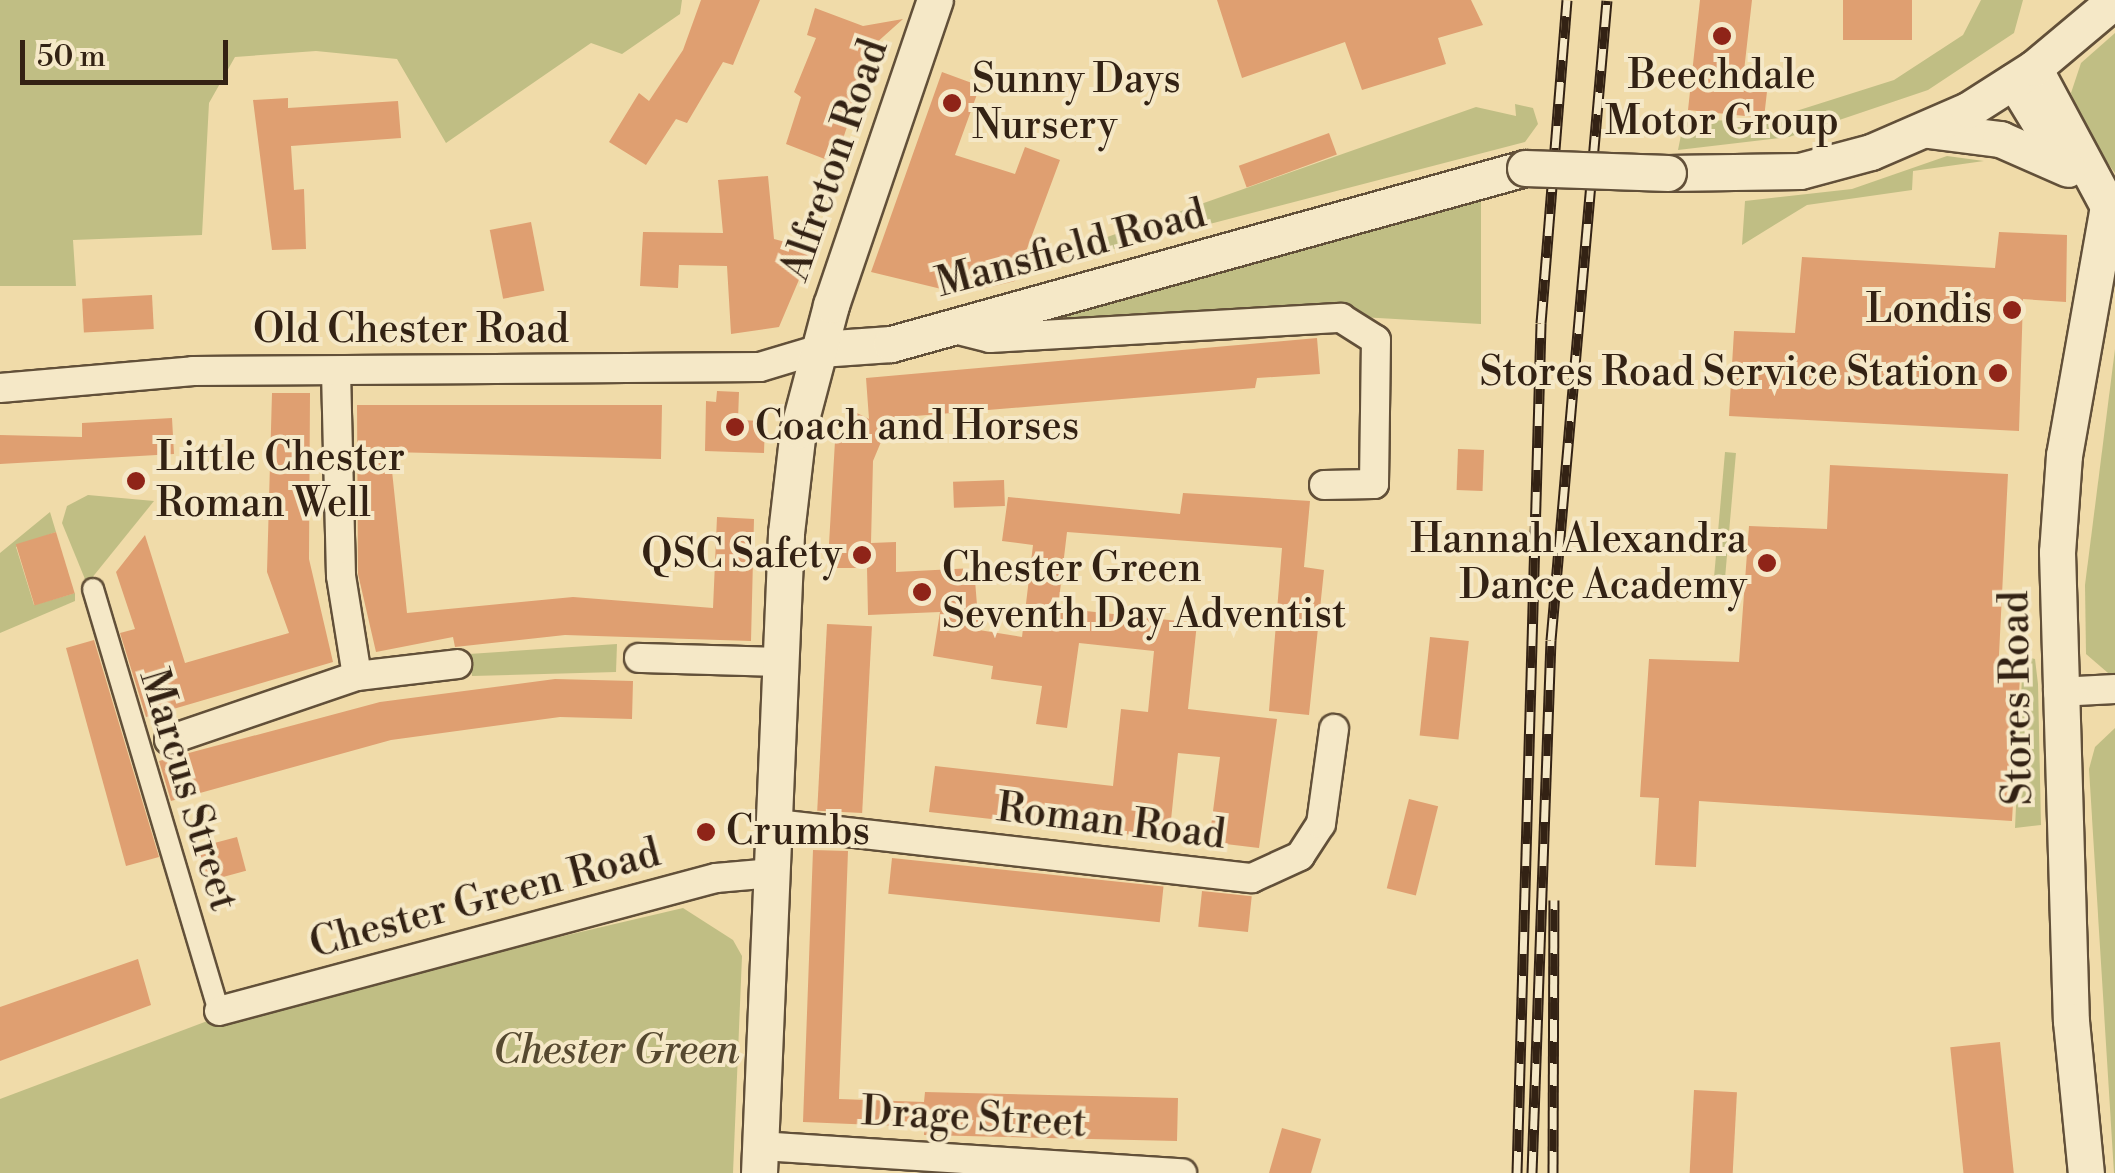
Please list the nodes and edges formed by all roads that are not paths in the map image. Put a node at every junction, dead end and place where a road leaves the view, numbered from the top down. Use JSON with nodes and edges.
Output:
{"nodes":[{"id":1,"x":925,"y":3,"type":"edge"},
{"id":2,"x":2095,"y":7,"type":"edge"},
{"id":3,"x":2024,"y":75,"type":"junction"},
{"id":4,"x":1928,"y":130,"type":"junction"},
{"id":5,"x":2068,"y":169,"type":"junction"},
{"id":6,"x":2106,"y":224,"type":"junction"},
{"id":7,"x":947,"y":327,"type":"junction"},
{"id":8,"x":820,"y":349,"type":"junction"},
{"id":9,"x":336,"y":371,"type":"junction"},
{"id":10,"x":0,"y":388,"type":"edge"},
{"id":11,"x":1324,"y":485,"type":"dead end"},
{"id":12,"x":93,"y":589,"type":"dead end"},
{"id":13,"x":639,"y":658,"type":"dead end"},
{"id":14,"x":783,"y":662,"type":"junction"},
{"id":15,"x":457,"y":664,"type":"dead end"},
{"id":16,"x":357,"y":676,"type":"junction"},
{"id":17,"x":2115,"y":689,"type":"edge"},
{"id":18,"x":2058,"y":692,"type":"junction"},
{"id":19,"x":1334,"y":729,"type":"dead end"},
{"id":20,"x":168,"y":740,"type":"joint"},
{"id":21,"x":138,"y":748,"type":"junction"},
{"id":22,"x":776,"y":824,"type":"junction"},
{"id":23,"x":773,"y":873,"type":"junction"},
{"id":24,"x":219,"y":1011,"type":"joint"},
{"id":25,"x":760,"y":1159,"type":"edge"},
{"id":26,"x":1182,"y":1173,"type":"edge"},
{"id":27,"x":2086,"y":1173,"type":"edge"}],
"edges":[{"from":1,"to":8,"type":"street","name":"Alfreton Road"},
{"from":2,"to":3,"type":"street","name":"Mansfield Road"},
{"from":3,"to":4,"type":"street","name":"Mansfield Road"},
{"from":3,"to":5,"type":"street"},
{"from":3,"to":6,"type":"street","name":"Stores Road"},
{"from":4,"to":5,"type":"street"},
{"from":4,"to":7,"type":"street","name":"Mansfield Road","bridge":true},
{"from":5,"to":6,"type":"street"},
{"from":6,"to":18,"type":"street","name":"Stores Road"},
{"from":7,"to":8,"type":"street","name":"Mansfield Road"},
{"from":7,"to":11,"type":"street"},
{"from":8,"to":9,"type":"street","name":"Old Chester Road"},
{"from":8,"to":14,"type":"street"},
{"from":9,"to":10,"type":"street","name":"Old Chester Road"},
{"from":9,"to":16,"type":"street"},
{"from":12,"to":21,"type":"street","name":"Marcus Street"},
{"from":13,"to":14,"type":"street"},
{"from":14,"to":22,"type":"street"},
{"from":15,"to":16,"type":"street"},
{"from":16,"to":20,"type":"street"},
{"from":17,"to":18,"type":"street"},
{"from":18,"to":27,"type":"street","name":"Stores Road"},
{"from":19,"to":22,"type":"street","name":"Roman Road"},
{"from":20,"to":21,"type":"street"},
{"from":21,"to":24,"type":"street","name":"Marcus Street"},
{"from":22,"to":23,"type":"street"},
{"from":23,"to":24,"type":"street","name":"Chester Green Road"},
{"from":23,"to":25,"type":"street"},
{"from":25,"to":26,"type":"street","name":"Drage Street"}]}
